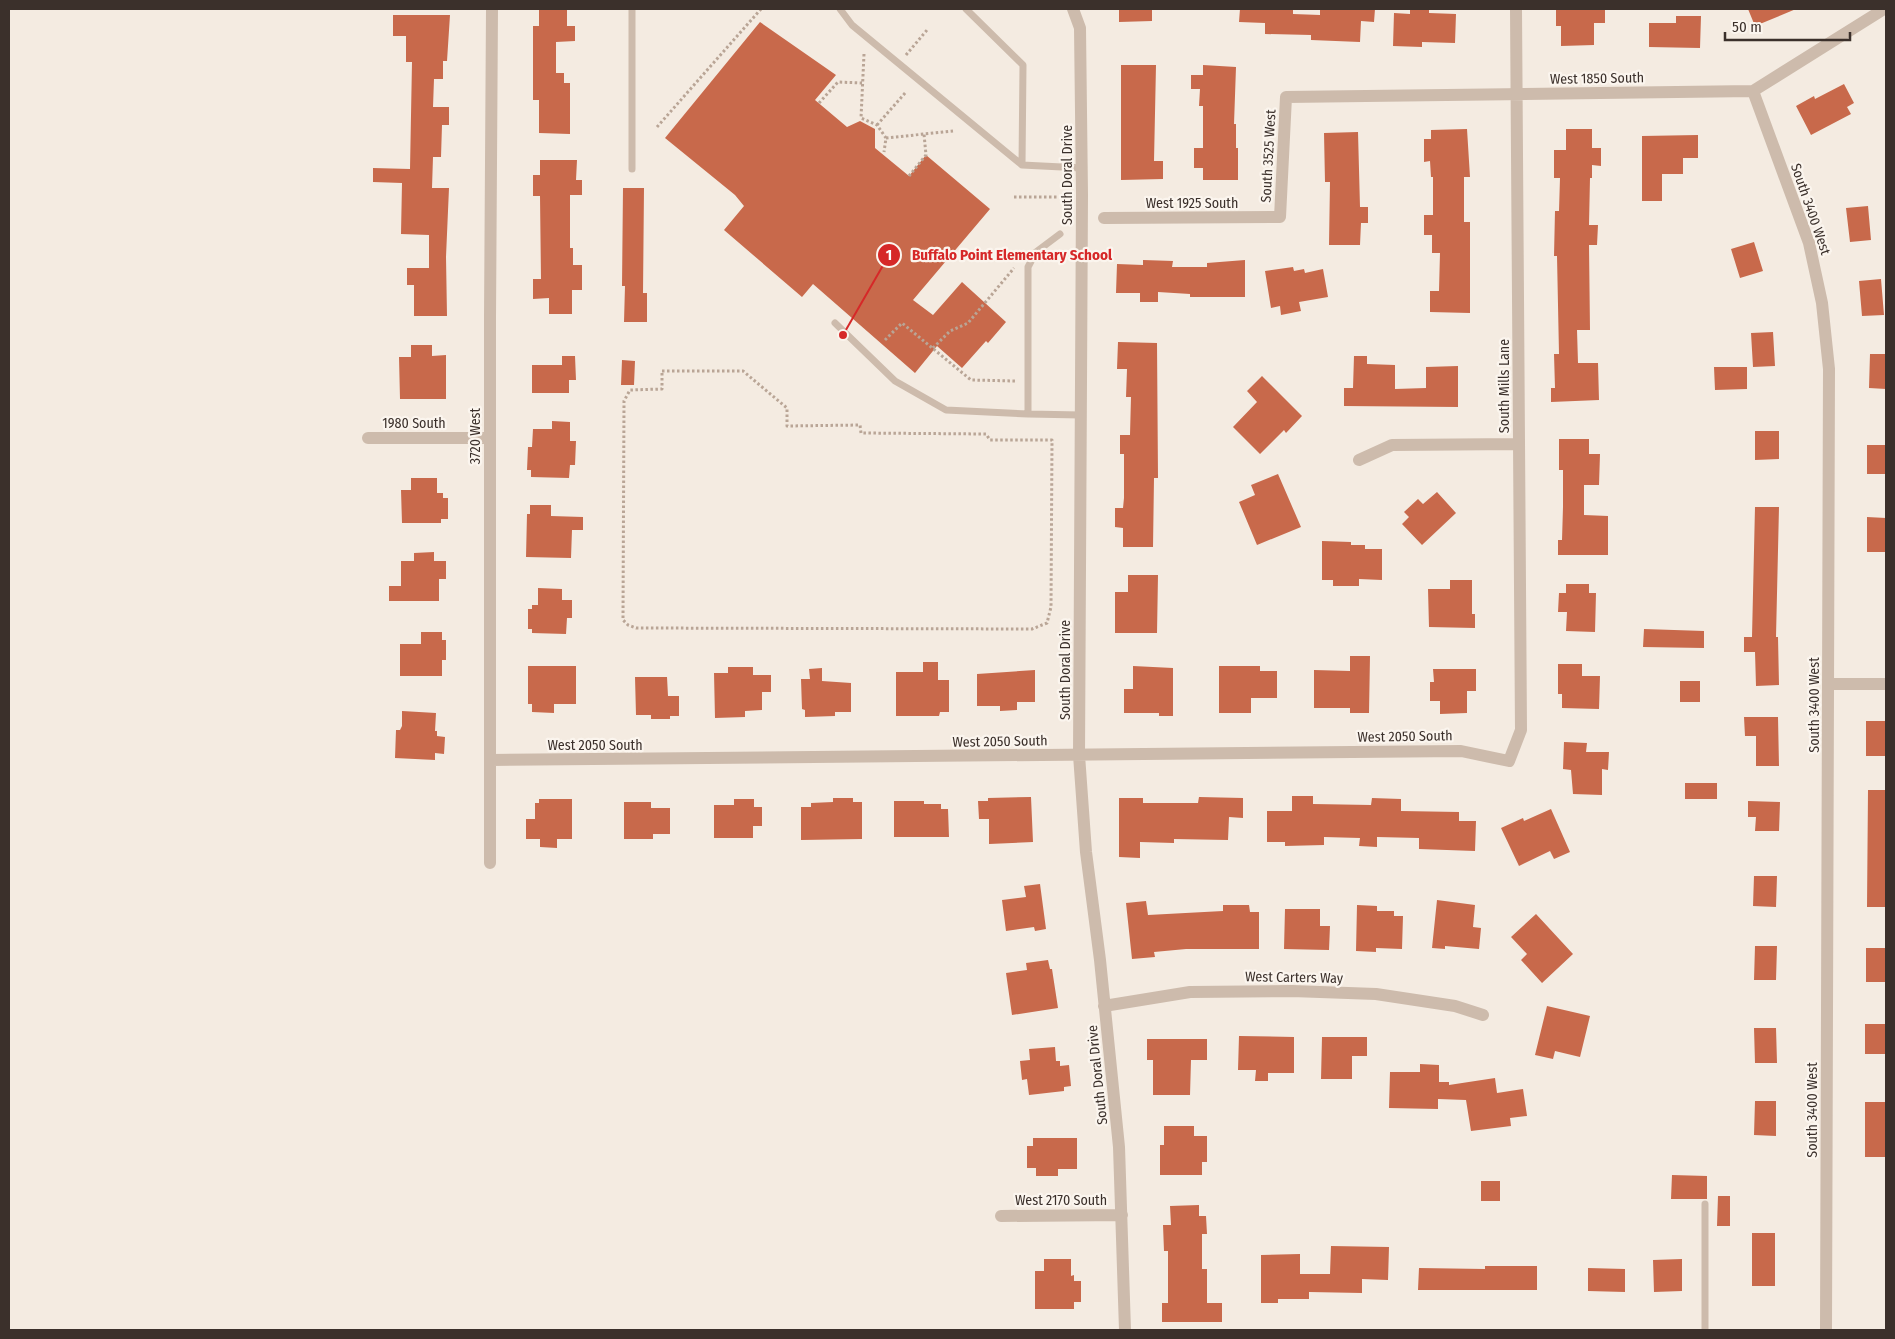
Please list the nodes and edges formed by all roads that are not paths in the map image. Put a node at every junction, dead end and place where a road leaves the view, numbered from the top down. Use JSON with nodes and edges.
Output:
{"nodes":[{"id":1,"x":492,"y":9,"type":"edge"},
{"id":2,"x":632,"y":9,"type":"edge"},
{"id":3,"x":840,"y":9,"type":"edge"},
{"id":4,"x":966,"y":9,"type":"edge"},
{"id":5,"x":1073,"y":9,"type":"edge"},
{"id":6,"x":1516,"y":9,"type":"edge"},
{"id":7,"x":1884,"y":9,"type":"edge"},
{"id":8,"x":1753,"y":91,"type":"junction"},
{"id":9,"x":1517,"y":94,"type":"junction"},
{"id":10,"x":1286,"y":97,"type":"joint"},
{"id":11,"x":1022,"y":165,"type":"junction"},
{"id":12,"x":1082,"y":168,"type":"junction"},
{"id":13,"x":632,"y":169,"type":"dead end"},
{"id":14,"x":1280,"y":217,"type":"joint"},
{"id":15,"x":1104,"y":218,"type":"dead end"},
{"id":16,"x":1060,"y":234,"type":"dead end"},
{"id":17,"x":835,"y":323,"type":"dead end"},
{"id":18,"x":1028,"y":414,"type":"junction"},
{"id":19,"x":1082,"y":416,"type":"junction"},
{"id":20,"x":368,"y":438,"type":"dead end"},
{"id":21,"x":490,"y":438,"type":"junction"},
{"id":22,"x":1519,"y":444,"type":"junction"},
{"id":23,"x":1359,"y":460,"type":"dead end"},
{"id":24,"x":1829,"y":684,"type":"junction"},
{"id":25,"x":1886,"y":684,"type":"edge"},
{"id":26,"x":1079,"y":755,"type":"junction"},
{"id":27,"x":491,"y":760,"type":"junction"},
{"id":28,"x":1509,"y":761,"type":"joint"},
{"id":29,"x":490,"y":863,"type":"dead end"},
{"id":30,"x":1104,"y":1006,"type":"junction"},
{"id":31,"x":1483,"y":1015,"type":"dead end"},
{"id":32,"x":1705,"y":1204,"type":"dead end"},
{"id":33,"x":1122,"y":1215,"type":"junction"},
{"id":34,"x":1000,"y":1216,"type":"dead end"},
{"id":35,"x":1125,"y":1330,"type":"edge"},
{"id":36,"x":1705,"y":1330,"type":"edge"},
{"id":37,"x":1826,"y":1330,"type":"edge"}],
"edges":[{"from":1,"to":21,"type":"street","name":"3720 West"},
{"from":2,"to":13,"type":"lane"},
{"from":3,"to":11,"type":"lane"},
{"from":4,"to":11,"type":"lane"},
{"from":5,"to":12,"type":"street","name":"South Doral Drive"},
{"from":6,"to":9,"type":"street","name":"South Mills Lane"},
{"from":7,"to":8,"type":"street"},
{"from":8,"to":9,"type":"street","name":"West 1850 South"},
{"from":8,"to":24,"type":"street","name":"South 3400 West"},
{"from":9,"to":10,"type":"street","name":"West 1850 South"},
{"from":9,"to":22,"type":"street","name":"South Mills Lane"},
{"from":10,"to":14,"type":"street","name":"South 3525 West"},
{"from":11,"to":12,"type":"lane"},
{"from":12,"to":19,"type":"street","name":"South Doral Drive"},
{"from":14,"to":15,"type":"street","name":"West 1925 South"},
{"from":16,"to":18,"type":"lane"},
{"from":17,"to":18,"type":"lane"},
{"from":18,"to":19,"type":"lane"},
{"from":19,"to":26,"type":"street","name":"South Doral Drive"},
{"from":20,"to":21,"type":"street","name":"1980 South"},
{"from":21,"to":27,"type":"street","name":"3720 West"},
{"from":22,"to":23,"type":"street"},
{"from":22,"to":28,"type":"street","name":"South Mills Lane"},
{"from":24,"to":25,"type":"street"},
{"from":24,"to":37,"type":"street","name":"South 3400 West"},
{"from":26,"to":27,"type":"street","name":"West 2050 South"},
{"from":26,"to":28,"type":"street","name":"West 2050 South"},
{"from":26,"to":30,"type":"street","name":"South Doral Drive"},
{"from":27,"to":29,"type":"street","name":"3720 West"},
{"from":30,"to":31,"type":"street","name":"West Carters Way"},
{"from":30,"to":33,"type":"street","name":"South Doral Drive"},
{"from":32,"to":36,"type":"lane"},
{"from":33,"to":34,"type":"street","name":"West 2170 South"},
{"from":33,"to":35,"type":"street","name":"South Doral Drive"}]}
